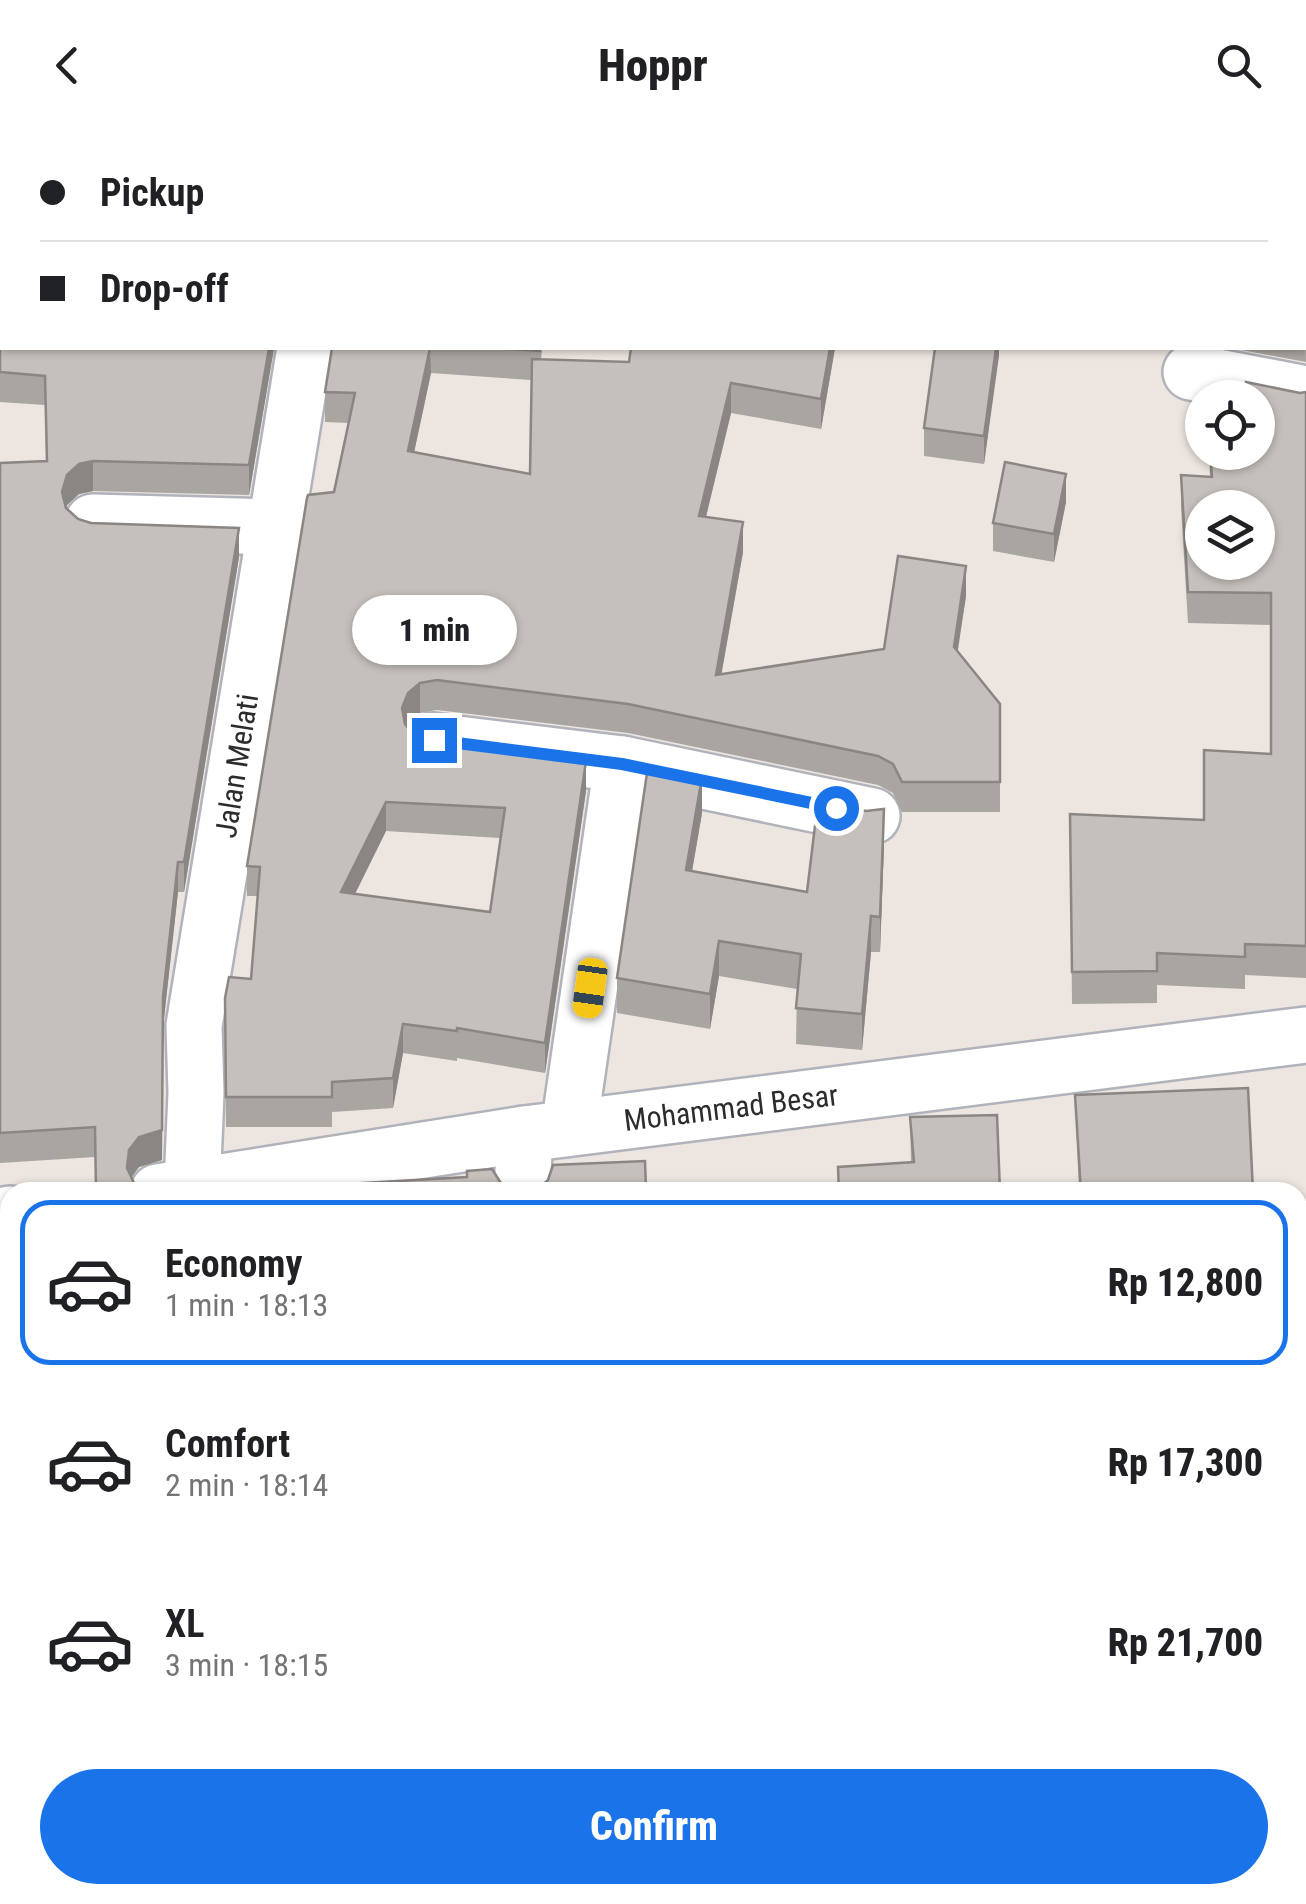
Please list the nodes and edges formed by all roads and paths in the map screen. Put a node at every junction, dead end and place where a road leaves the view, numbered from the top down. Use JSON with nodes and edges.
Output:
{"nodes":[{"id":1,"x":305,"y":350,"type":"edge"},
{"id":2,"x":1191,"y":372,"type":"dead end"},
{"id":3,"x":1306,"y":394,"type":"edge"},
{"id":4,"x":94,"y":522,"type":"edge"},
{"id":5,"x":276,"y":527,"type":"junction"},
{"id":6,"x":434,"y":740,"type":"edge"},
{"id":7,"x":622,"y":764,"type":"junction"},
{"id":8,"x":872,"y":816,"type":"edge"},
{"id":9,"x":1306,"y":1035,"type":"edge"},
{"id":10,"x":547,"y":1131,"type":"junction"},
{"id":11,"x":177,"y":1182,"type":"edge"},
{"id":12,"x":225,"y":1182,"type":"edge"},
{"id":13,"x":526,"y":1182,"type":"edge"}],
"edges":[{"from":1,"to":5,"type":"street","name":"Jalan Melati"},
{"from":2,"to":3,"type":"street"},
{"from":4,"to":5,"type":"street"},
{"from":5,"to":11,"type":"street","name":"Jalan Melati"},
{"from":6,"to":7,"type":"street"},
{"from":7,"to":8,"type":"street"},
{"from":7,"to":10,"type":"street"},
{"from":9,"to":10,"type":"street","name":"Mohammad Besar"},
{"from":10,"to":12,"type":"street","name":"Mohammad Besar"},
{"from":10,"to":13,"type":"street"}]}
